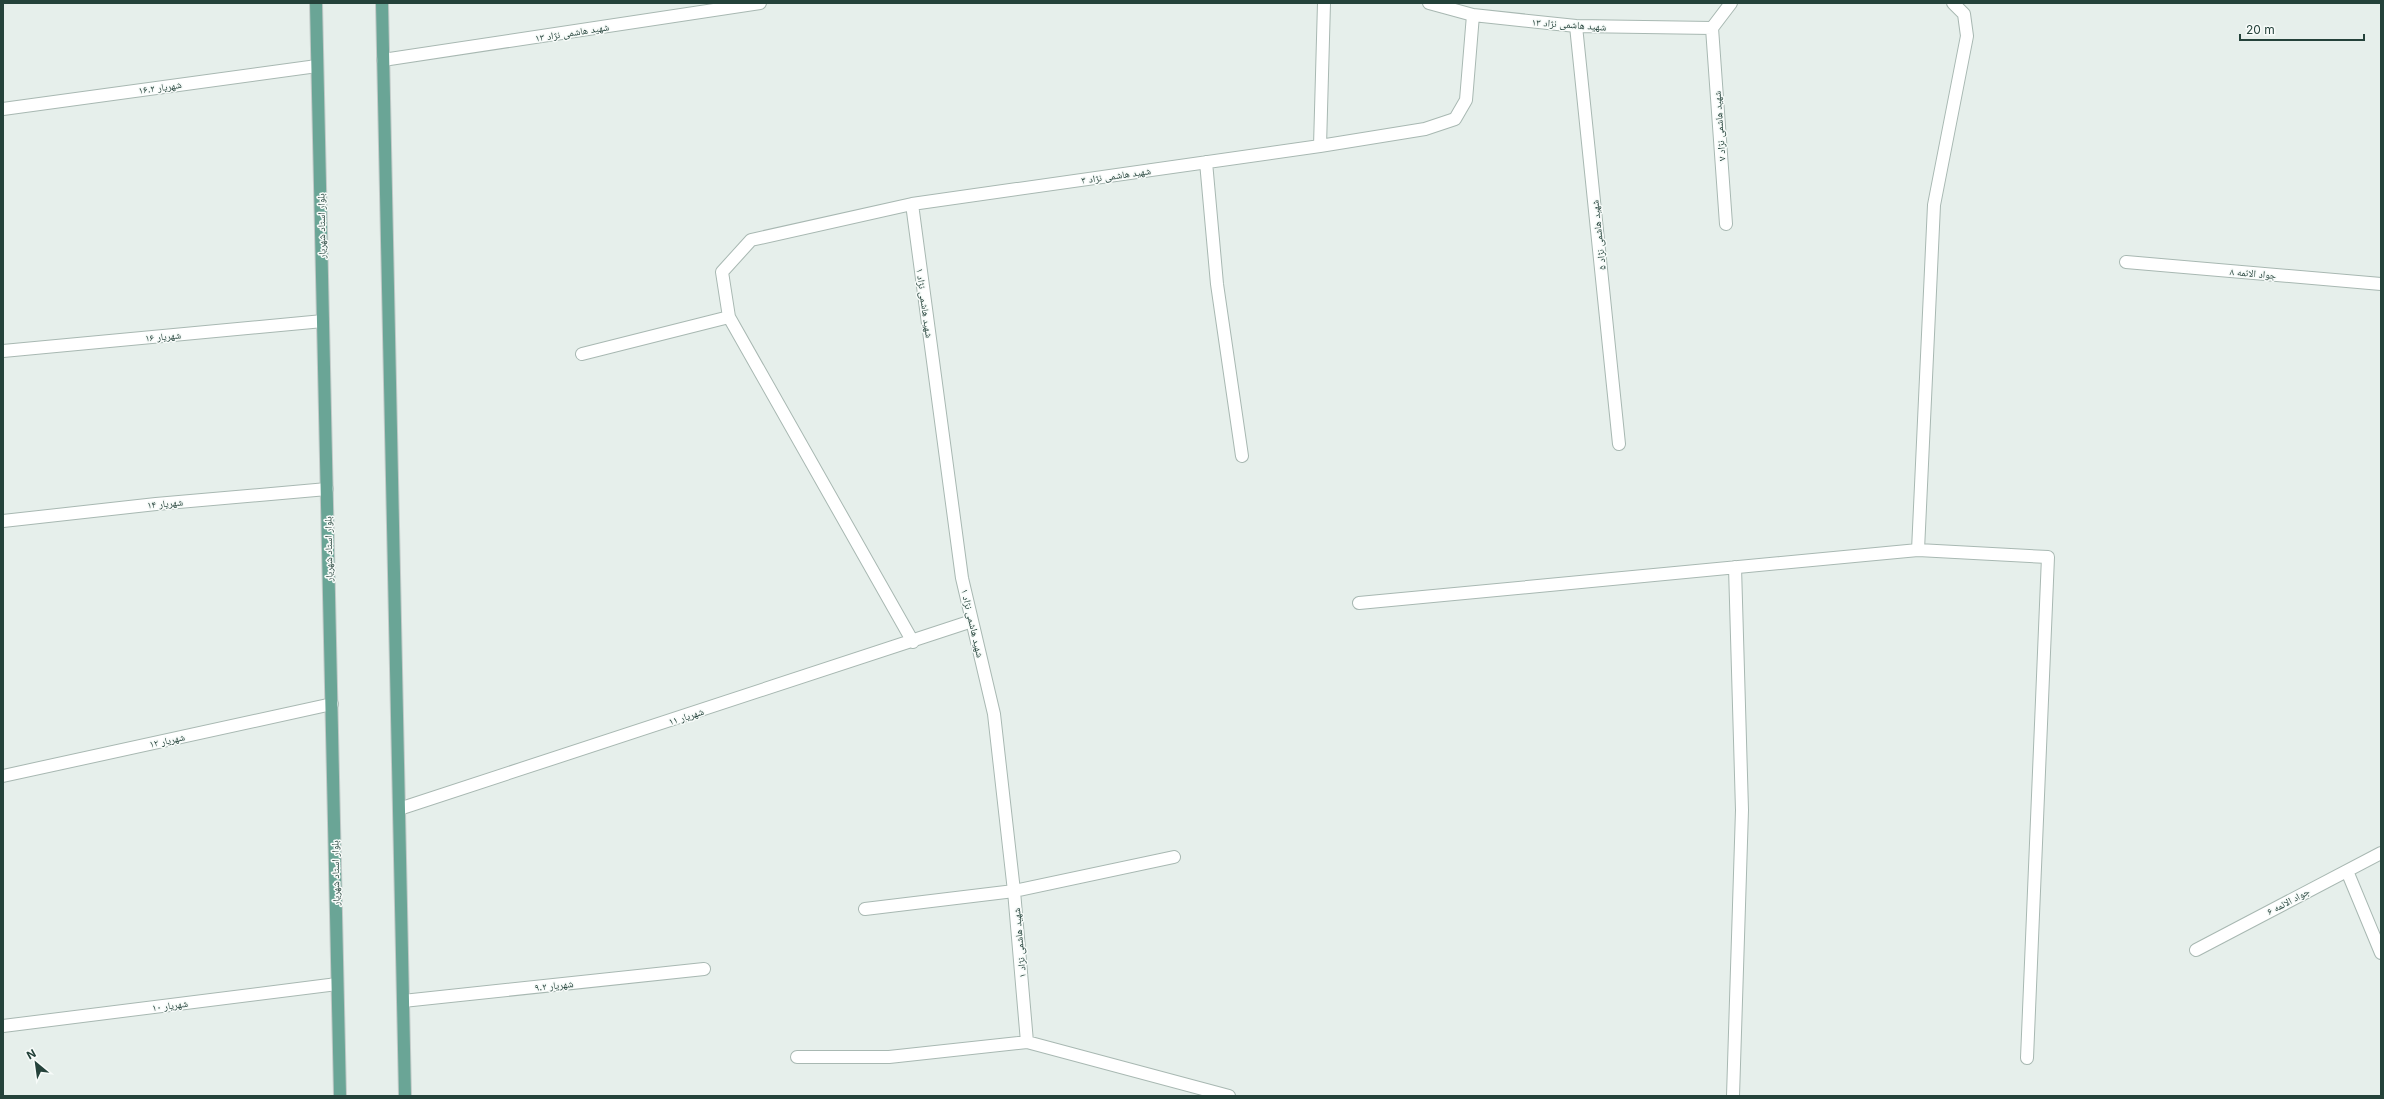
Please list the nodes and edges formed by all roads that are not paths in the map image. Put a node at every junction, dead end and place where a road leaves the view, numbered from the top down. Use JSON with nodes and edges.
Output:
{"nodes":[{"id":1,"x":316,"y":3,"type":"edge"},
{"id":2,"x":382,"y":3,"type":"edge"},
{"id":3,"x":760,"y":3,"type":"edge"},
{"id":4,"x":1324,"y":3,"type":"edge"},
{"id":5,"x":1429,"y":3,"type":"edge"},
{"id":6,"x":1731,"y":3,"type":"edge"},
{"id":7,"x":1953,"y":3,"type":"edge"},
{"id":8,"x":1473,"y":15,"type":"junction"},
{"id":9,"x":1576,"y":26,"type":"junction"},
{"id":10,"x":1712,"y":28,"type":"junction"},
{"id":11,"x":383,"y":60,"type":"junction"},
{"id":12,"x":317,"y":66,"type":"junction"},
{"id":13,"x":3,"y":109,"type":"edge"},
{"id":14,"x":1320,"y":146,"type":"junction"},
{"id":15,"x":1206,"y":162,"type":"junction"},
{"id":16,"x":912,"y":204,"type":"junction"},
{"id":17,"x":1726,"y":224,"type":"dead end"},
{"id":18,"x":2126,"y":262,"type":"dead end"},
{"id":19,"x":2381,"y":284,"type":"edge"},
{"id":20,"x":729,"y":317,"type":"junction"},
{"id":21,"x":323,"y":321,"type":"junction"},
{"id":22,"x":3,"y":351,"type":"edge"},
{"id":23,"x":582,"y":354,"type":"dead end"},
{"id":24,"x":1619,"y":444,"type":"dead end"},
{"id":25,"x":1242,"y":456,"type":"dead end"},
{"id":26,"x":326,"y":490,"type":"junction"},
{"id":27,"x":3,"y":522,"type":"edge"},
{"id":28,"x":1918,"y":550,"type":"junction"},
{"id":29,"x":1735,"y":567,"type":"junction"},
{"id":30,"x":1359,"y":603,"type":"dead end"},
{"id":31,"x":972,"y":621,"type":"junction"},
{"id":32,"x":913,"y":642,"type":"junction"},
{"id":33,"x":332,"y":704,"type":"junction"},
{"id":34,"x":3,"y":776,"type":"edge"},
{"id":35,"x":399,"y":809,"type":"junction"},
{"id":36,"x":2381,"y":853,"type":"edge"},
{"id":37,"x":1174,"y":856,"type":"dead end"},
{"id":38,"x":2347,"y":871,"type":"junction"},
{"id":39,"x":1014,"y":891,"type":"junction"},
{"id":40,"x":865,"y":909,"type":"dead end"},
{"id":41,"x":2196,"y":950,"type":"dead end"},
{"id":42,"x":2381,"y":953,"type":"edge"},
{"id":43,"x":704,"y":969,"type":"dead end"},
{"id":44,"x":337,"y":984,"type":"junction"},
{"id":45,"x":403,"y":1001,"type":"junction"},
{"id":46,"x":3,"y":1026,"type":"edge"},
{"id":47,"x":1027,"y":1042,"type":"junction"},
{"id":48,"x":797,"y":1057,"type":"dead end"},
{"id":49,"x":2027,"y":1058,"type":"dead end"},
{"id":50,"x":340,"y":1096,"type":"edge"},
{"id":51,"x":405,"y":1096,"type":"edge"},
{"id":52,"x":1229,"y":1096,"type":"edge"},
{"id":53,"x":1733,"y":1096,"type":"edge"}],
"edges":[{"from":1,"to":12,"type":"main road","name":"بلوار استاد شهریار"},
{"from":2,"to":11,"type":"main road"},
{"from":3,"to":11,"type":"street","name":"شهید هاشمی نژاد ۱۳"},
{"from":4,"to":14,"type":"street"},
{"from":5,"to":8,"type":"street","name":"شهید هاشمی نژاد ۱۳"},
{"from":6,"to":10,"type":"street"},
{"from":7,"to":28,"type":"street"},
{"from":8,"to":9,"type":"street","name":"شهید هاشمی نژاد ۱۳"},
{"from":8,"to":14,"type":"street","name":"شهید هاشمی نژاد ۳"},
{"from":9,"to":10,"type":"street","name":"شهید هاشمی نژاد ۱۳"},
{"from":9,"to":24,"type":"street","name":"شهید هاشمی نژاد ۵"},
{"from":10,"to":17,"type":"street","name":"شهید هاشمی نژاد ۷"},
{"from":11,"to":35,"type":"main road"},
{"from":12,"to":13,"type":"street","name":"شهریار ۱۶.۲"},
{"from":12,"to":21,"type":"main road","name":"بلوار استاد شهریار"},
{"from":14,"to":15,"type":"street","name":"شهید هاشمی نژاد ۳"},
{"from":15,"to":16,"type":"street","name":"شهید هاشمی نژاد ۳"},
{"from":15,"to":25,"type":"street"},
{"from":16,"to":20,"type":"street","name":"شهید هاشمی نژاد ۳"},
{"from":16,"to":31,"type":"street","name":"شهید هاشمی نژاد ۱"},
{"from":18,"to":19,"type":"street","name":"جواد الائمه ۸"},
{"from":20,"to":23,"type":"street"},
{"from":20,"to":32,"type":"street"},
{"from":21,"to":22,"type":"street","name":"شهریار ۱۶"},
{"from":21,"to":26,"type":"main road","name":"بلوار استاد شهریار"},
{"from":26,"to":27,"type":"street","name":"شهریار ۱۴"},
{"from":26,"to":33,"type":"main road","name":"بلوار استاد شهریار"},
{"from":28,"to":29,"type":"street"},
{"from":28,"to":49,"type":"street"},
{"from":29,"to":30,"type":"street"},
{"from":29,"to":53,"type":"street"},
{"from":31,"to":32,"type":"street","name":"شهریار ۱۱"},
{"from":31,"to":39,"type":"street","name":"شهید هاشمی نژاد ۱"},
{"from":32,"to":35,"type":"street","name":"شهریار ۱۱"},
{"from":33,"to":34,"type":"street","name":"شهریار ۱۲"},
{"from":33,"to":44,"type":"main road","name":"بلوار استاد شهریار"},
{"from":35,"to":45,"type":"main road"},
{"from":36,"to":38,"type":"street","name":"جواد الائمه ۶"},
{"from":37,"to":39,"type":"street"},
{"from":38,"to":41,"type":"street","name":"جواد الائمه ۶"},
{"from":38,"to":42,"type":"street"},
{"from":39,"to":40,"type":"street"},
{"from":39,"to":47,"type":"street","name":"شهید هاشمی نژاد ۱"},
{"from":43,"to":45,"type":"street","name":"شهریار ۹.۲"},
{"from":44,"to":46,"type":"street","name":"شهریار ۱۰"},
{"from":44,"to":50,"type":"main road","name":"بلوار استاد شهریار"},
{"from":45,"to":51,"type":"main road"},
{"from":47,"to":48,"type":"street"},
{"from":47,"to":52,"type":"street"}]}
